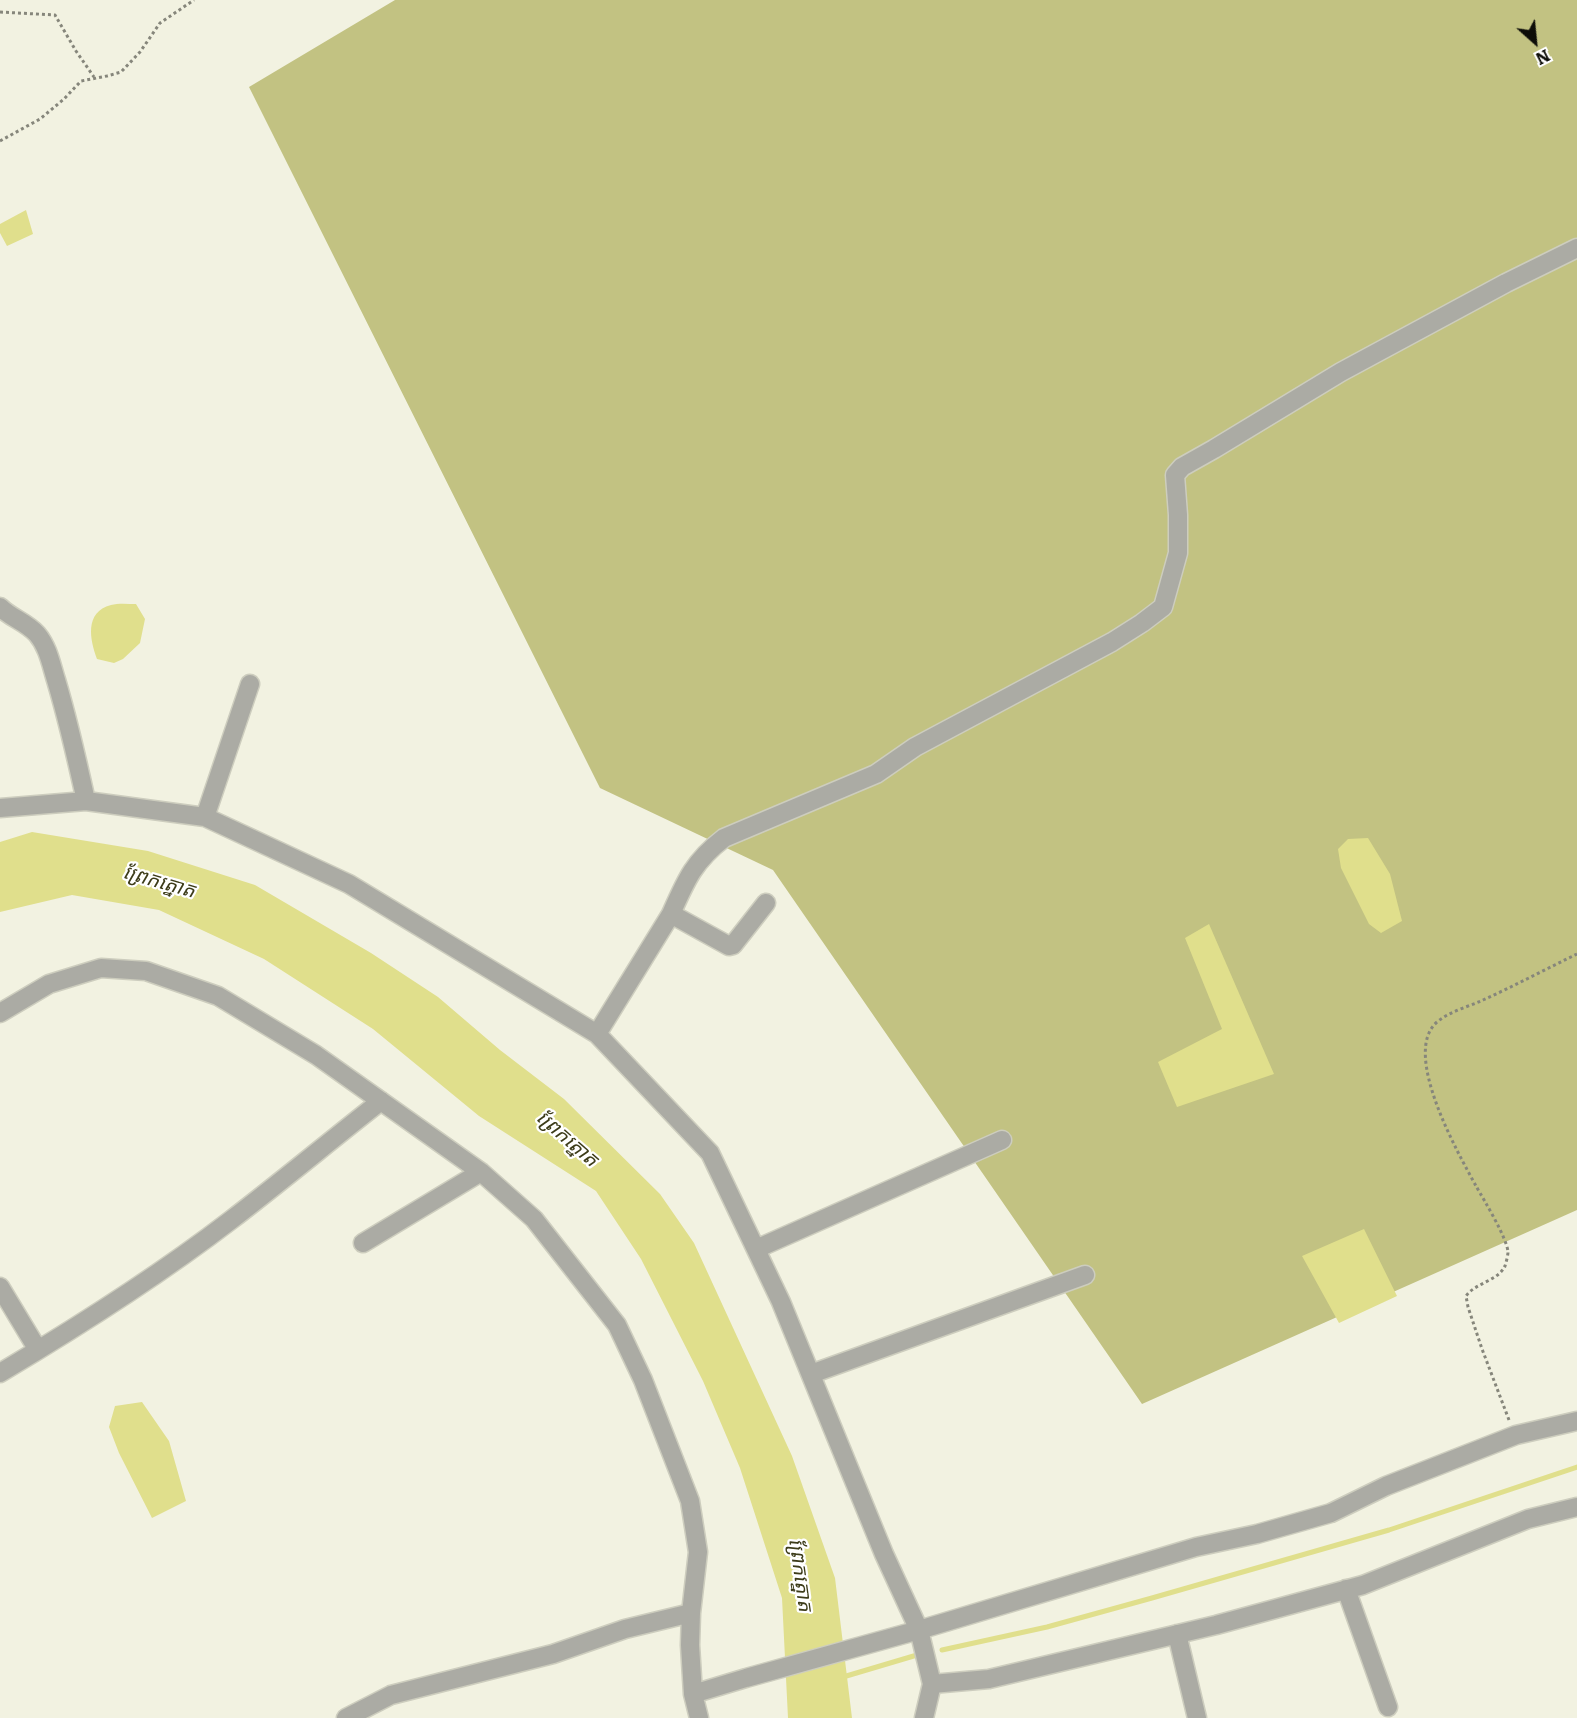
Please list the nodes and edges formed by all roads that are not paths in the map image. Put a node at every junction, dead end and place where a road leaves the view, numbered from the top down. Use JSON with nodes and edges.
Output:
{"nodes":[{"id":1,"x":1577,"y":248,"type":"edge"},
{"id":2,"x":0,"y":607,"type":"edge"},
{"id":3,"x":250,"y":684,"type":"dead end"},
{"id":4,"x":86,"y":801,"type":"junction"},
{"id":5,"x":0,"y":808,"type":"edge"},
{"id":6,"x":204,"y":817,"type":"junction"},
{"id":7,"x":766,"y":903,"type":"dead end"},
{"id":8,"x":671,"y":914,"type":"junction"},
{"id":9,"x":0,"y":1013,"type":"edge"},
{"id":10,"x":597,"y":1034,"type":"junction"},
{"id":11,"x":381,"y":1101,"type":"junction"},
{"id":12,"x":1002,"y":1140,"type":"dead end"},
{"id":13,"x":481,"y":1172,"type":"junction"},
{"id":14,"x":363,"y":1243,"type":"dead end"},
{"id":15,"x":756,"y":1249,"type":"junction"},
{"id":16,"x":1085,"y":1275,"type":"dead end"},
{"id":17,"x":0,"y":1287,"type":"edge"},
{"id":18,"x":38,"y":1350,"type":"junction"},
{"id":19,"x":0,"y":1373,"type":"edge"},
{"id":20,"x":811,"y":1374,"type":"junction"},
{"id":21,"x":1577,"y":1422,"type":"edge"},
{"id":22,"x":1577,"y":1506,"type":"edge"},
{"id":23,"x":1346,"y":1589,"type":"junction"},
{"id":24,"x":691,"y":1613,"type":"junction"},
{"id":25,"x":919,"y":1630,"type":"junction"},
{"id":26,"x":1177,"y":1634,"type":"junction"},
{"id":27,"x":932,"y":1684,"type":"junction"},
{"id":28,"x":693,"y":1694,"type":"junction"},
{"id":29,"x":1388,"y":1707,"type":"dead end"},
{"id":30,"x":346,"y":1718,"type":"edge"},
{"id":31,"x":699,"y":1718,"type":"edge"},
{"id":32,"x":924,"y":1718,"type":"edge"},
{"id":33,"x":1197,"y":1718,"type":"edge"}],
"edges":[{"from":1,"to":8,"type":"street"},
{"from":2,"to":4,"type":"street"},
{"from":3,"to":6,"type":"street"},
{"from":4,"to":5,"type":"street"},
{"from":4,"to":6,"type":"street"},
{"from":6,"to":10,"type":"street"},
{"from":7,"to":8,"type":"street"},
{"from":8,"to":10,"type":"street"},
{"from":9,"to":11,"type":"street"},
{"from":10,"to":15,"type":"street"},
{"from":11,"to":13,"type":"street"},
{"from":11,"to":18,"type":"street"},
{"from":12,"to":15,"type":"street"},
{"from":13,"to":14,"type":"street"},
{"from":13,"to":24,"type":"street"},
{"from":15,"to":20,"type":"street"},
{"from":16,"to":20,"type":"street"},
{"from":17,"to":18,"type":"street"},
{"from":18,"to":19,"type":"street"},
{"from":20,"to":25,"type":"street"},
{"from":21,"to":25,"type":"street"},
{"from":22,"to":23,"type":"street"},
{"from":23,"to":26,"type":"street"},
{"from":23,"to":29,"type":"street"},
{"from":24,"to":28,"type":"street"},
{"from":24,"to":30,"type":"street"},
{"from":25,"to":27,"type":"street"},
{"from":25,"to":28,"type":"street"},
{"from":26,"to":27,"type":"street"},
{"from":26,"to":33,"type":"street"},
{"from":27,"to":32,"type":"street"},
{"from":28,"to":31,"type":"street"}]}
